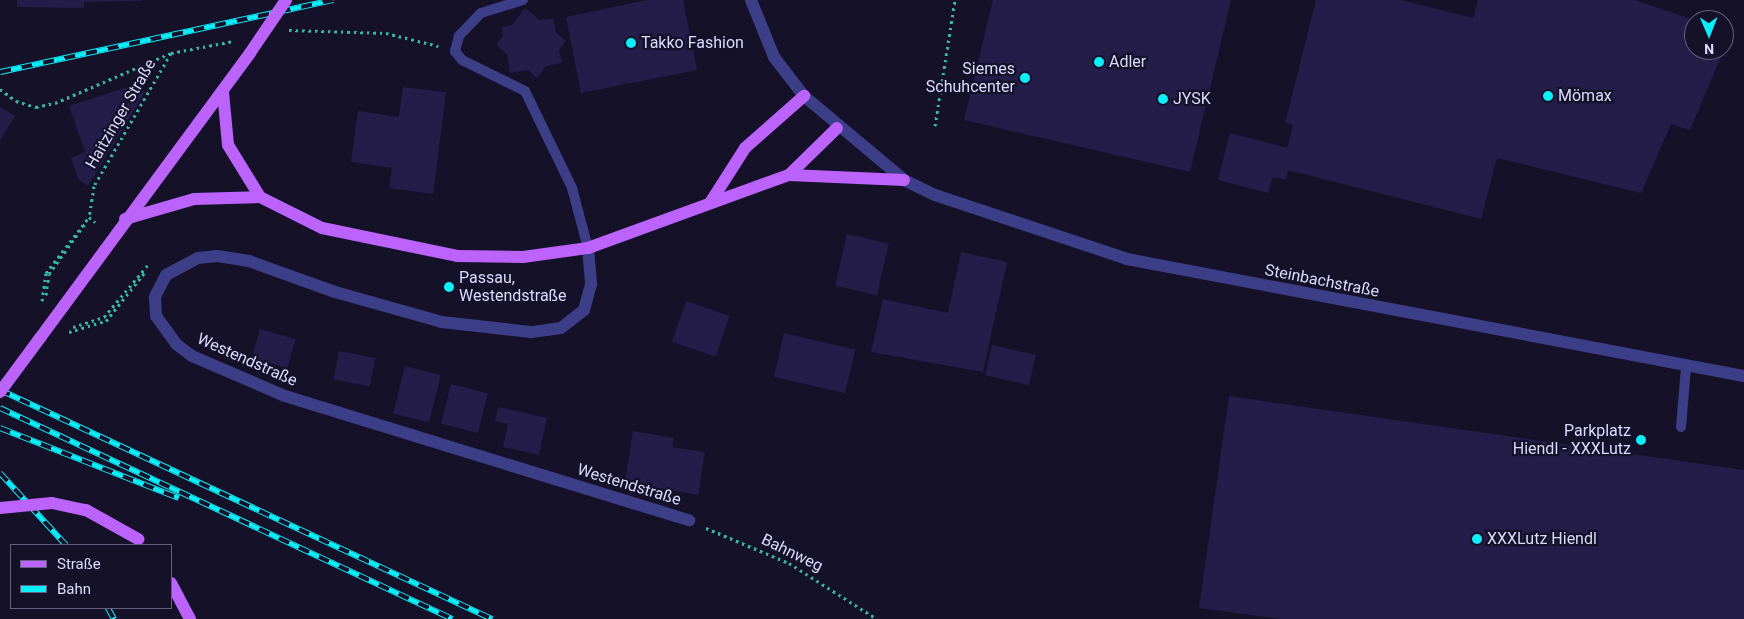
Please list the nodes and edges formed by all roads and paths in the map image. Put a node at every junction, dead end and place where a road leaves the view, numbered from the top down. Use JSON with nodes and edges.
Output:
{"nodes":[{"id":1,"x":286,"y":0,"type":"edge"},
{"id":2,"x":524,"y":0,"type":"edge"},
{"id":3,"x":751,"y":0,"type":"edge"},
{"id":4,"x":955,"y":0,"type":"edge"},
{"id":5,"x":285,"y":31,"type":"dead end"},
{"id":6,"x":237,"y":40,"type":"dead end"},
{"id":7,"x":455,"y":51,"type":"junction"},
{"id":8,"x":171,"y":53,"type":"junction"},
{"id":9,"x":0,"y":89,"type":"edge"},
{"id":10,"x":223,"y":92,"type":"junction"},
{"id":11,"x":804,"y":96,"type":"junction"},
{"id":12,"x":935,"y":126,"type":"dead end"},
{"id":13,"x":837,"y":128,"type":"junction"},
{"id":14,"x":789,"y":175,"type":"junction"},
{"id":15,"x":904,"y":180,"type":"junction"},
{"id":16,"x":260,"y":197,"type":"junction"},
{"id":17,"x":710,"y":203,"type":"junction"},
{"id":18,"x":89,"y":217,"type":"junction"},
{"id":19,"x":125,"y":219,"type":"junction"},
{"id":20,"x":94,"y":222,"type":"dead end"},
{"id":21,"x":588,"y":248,"type":"junction"},
{"id":22,"x":153,"y":264,"type":"dead end"},
{"id":23,"x":41,"y":305,"type":"dead end"},
{"id":24,"x":38,"y":340,"type":"junction"},
{"id":25,"x":1686,"y":367,"type":"junction"},
{"id":26,"x":1744,"y":376,"type":"edge"},
{"id":27,"x":0,"y":392,"type":"edge"},
{"id":28,"x":1681,"y":427,"type":"dead end"},
{"id":29,"x":0,"y":508,"type":"edge"},
{"id":30,"x":689,"y":520,"type":"joint"},
{"id":31,"x":141,"y":542,"type":"edge"},
{"id":32,"x":172,"y":585,"type":"edge"},
{"id":33,"x":190,"y":619,"type":"edge"},
{"id":34,"x":877,"y":619,"type":"edge"}],
"edges":[{"from":1,"to":10,"type":"main road","bridge":true},
{"from":2,"to":7,"type":"lane"},
{"from":3,"to":11,"type":"street","name":"Steinbachstraße"},
{"from":4,"to":12,"type":"path"},
{"from":5,"to":7,"type":"path"},
{"from":6,"to":8,"type":"path"},
{"from":7,"to":21,"type":"lane"},
{"from":8,"to":9,"type":"path","name":"Haitzinger Straße"},
{"from":8,"to":18,"type":"path","name":"Haitzinger Straße"},
{"from":10,"to":16,"type":"main road"},
{"from":10,"to":19,"type":"main road"},
{"from":11,"to":13,"type":"street","name":"Steinbachstraße"},
{"from":11,"to":17,"type":"main road"},
{"from":13,"to":14,"type":"main road"},
{"from":13,"to":15,"type":"street","name":"Steinbachstraße"},
{"from":14,"to":15,"type":"main road"},
{"from":14,"to":17,"type":"main road"},
{"from":15,"to":25,"type":"street","name":"Steinbachstraße"},
{"from":16,"to":19,"type":"main road"},
{"from":16,"to":21,"type":"main road"},
{"from":17,"to":21,"type":"main road"},
{"from":18,"to":20,"type":"path"},
{"from":18,"to":23,"type":"path"},
{"from":18,"to":24,"type":"path"},
{"from":19,"to":24,"type":"main road"},
{"from":21,"to":30,"type":"street","name":"Westendstraße"},
{"from":22,"to":24,"type":"path"},
{"from":24,"to":27,"type":"main road","bridge":true},
{"from":25,"to":26,"type":"street","name":"Steinbachstraße"},
{"from":25,"to":28,"type":"lane"},
{"from":29,"to":31,"type":"main road","bridge":true},
{"from":30,"to":34,"type":"path","name":"Bahnweg"},
{"from":32,"to":33,"type":"main road"}]}
